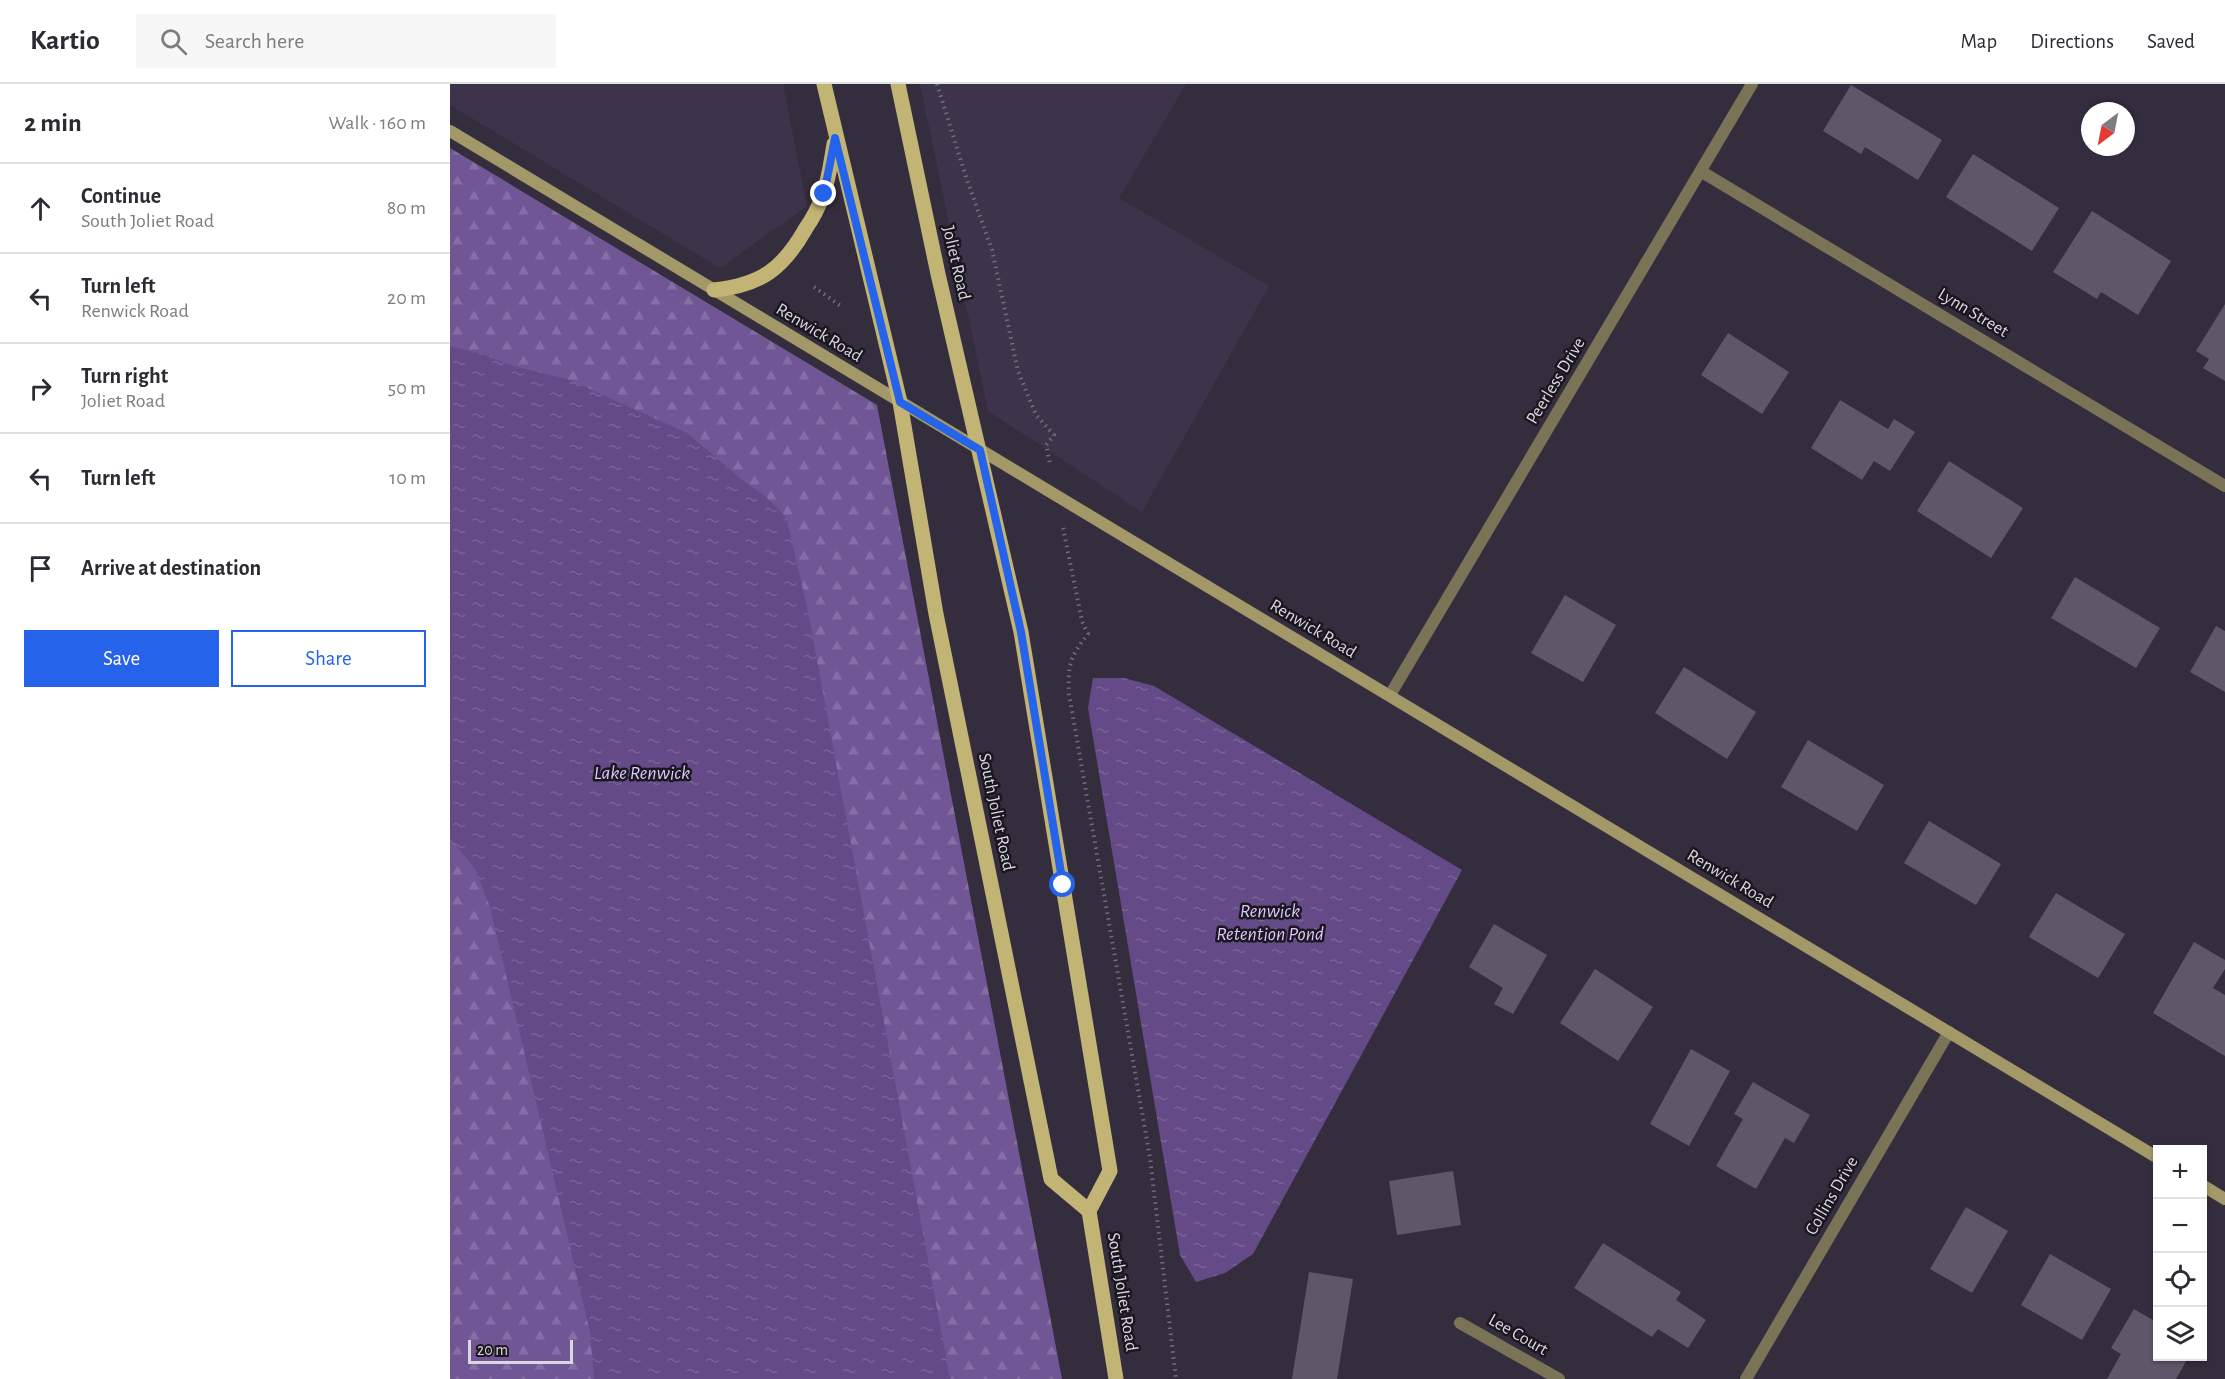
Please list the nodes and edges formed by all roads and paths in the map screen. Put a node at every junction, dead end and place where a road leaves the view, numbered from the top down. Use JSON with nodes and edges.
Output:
{"nodes":[{"id":1,"x":824,"y":84,"type":"edge"},
{"id":2,"x":898,"y":84,"type":"edge"},
{"id":3,"x":937,"y":84,"type":"edge"},
{"id":4,"x":1752,"y":84,"type":"edge"},
{"id":5,"x":450,"y":131,"type":"edge"},
{"id":6,"x":835,"y":138,"type":"junction"},
{"id":7,"x":1702,"y":172,"type":"junction"},
{"id":8,"x":814,"y":287,"type":"dead end"},
{"id":9,"x":714,"y":290,"type":"junction"},
{"id":10,"x":842,"y":307,"type":"dead end"},
{"id":11,"x":900,"y":402,"type":"junction"},
{"id":12,"x":980,"y":450,"type":"junction"},
{"id":13,"x":2225,"y":486,"type":"edge"},
{"id":14,"x":1056,"y":496,"type":"junction"},
{"id":15,"x":1390,"y":695,"type":"junction"},
{"id":16,"x":1949,"y":1032,"type":"junction"},
{"id":17,"x":2153,"y":1156,"type":"edge"},
{"id":18,"x":2207,"y":1188,"type":"edge"},
{"id":19,"x":2225,"y":1199,"type":"edge"},
{"id":20,"x":1089,"y":1211,"type":"junction"},
{"id":21,"x":1460,"y":1323,"type":"dead end"},
{"id":22,"x":1116,"y":1379,"type":"edge"},
{"id":23,"x":1176,"y":1379,"type":"edge"},
{"id":24,"x":1559,"y":1379,"type":"edge"},
{"id":25,"x":1746,"y":1379,"type":"edge"}],
"edges":[{"from":1,"to":6,"type":"main road"},
{"from":2,"to":12,"type":"main road","name":"Joliet Road"},
{"from":3,"to":14,"type":"path"},
{"from":4,"to":7,"type":"street","name":"Peerless Drive"},
{"from":5,"to":9,"type":"street","name":"Renwick Road"},
{"from":6,"to":9,"type":"main road"},
{"from":6,"to":11,"type":"main road"},
{"from":7,"to":13,"type":"street","name":"Lynn Street"},
{"from":7,"to":15,"type":"street","name":"Peerless Drive"},
{"from":8,"to":10,"type":"path"},
{"from":9,"to":11,"type":"street","name":"Renwick Road"},
{"from":11,"to":12,"type":"street","name":"Renwick Road"},
{"from":11,"to":20,"type":"main road","name":"South Joliet Road"},
{"from":12,"to":14,"type":"street","name":"Renwick Road"},
{"from":12,"to":20,"type":"main road","name":"South Joliet Road"},
{"from":14,"to":15,"type":"street","name":"Renwick Road"},
{"from":14,"to":23,"type":"path"},
{"from":15,"to":16,"type":"street","name":"Renwick Road"},
{"from":16,"to":17,"type":"street","name":"Renwick Road"},
{"from":16,"to":25,"type":"street","name":"Collins Drive"},
{"from":18,"to":19,"type":"street"},
{"from":20,"to":22,"type":"main road","name":"South Joliet Road"},
{"from":21,"to":24,"type":"street","name":"Lee Court"}]}
